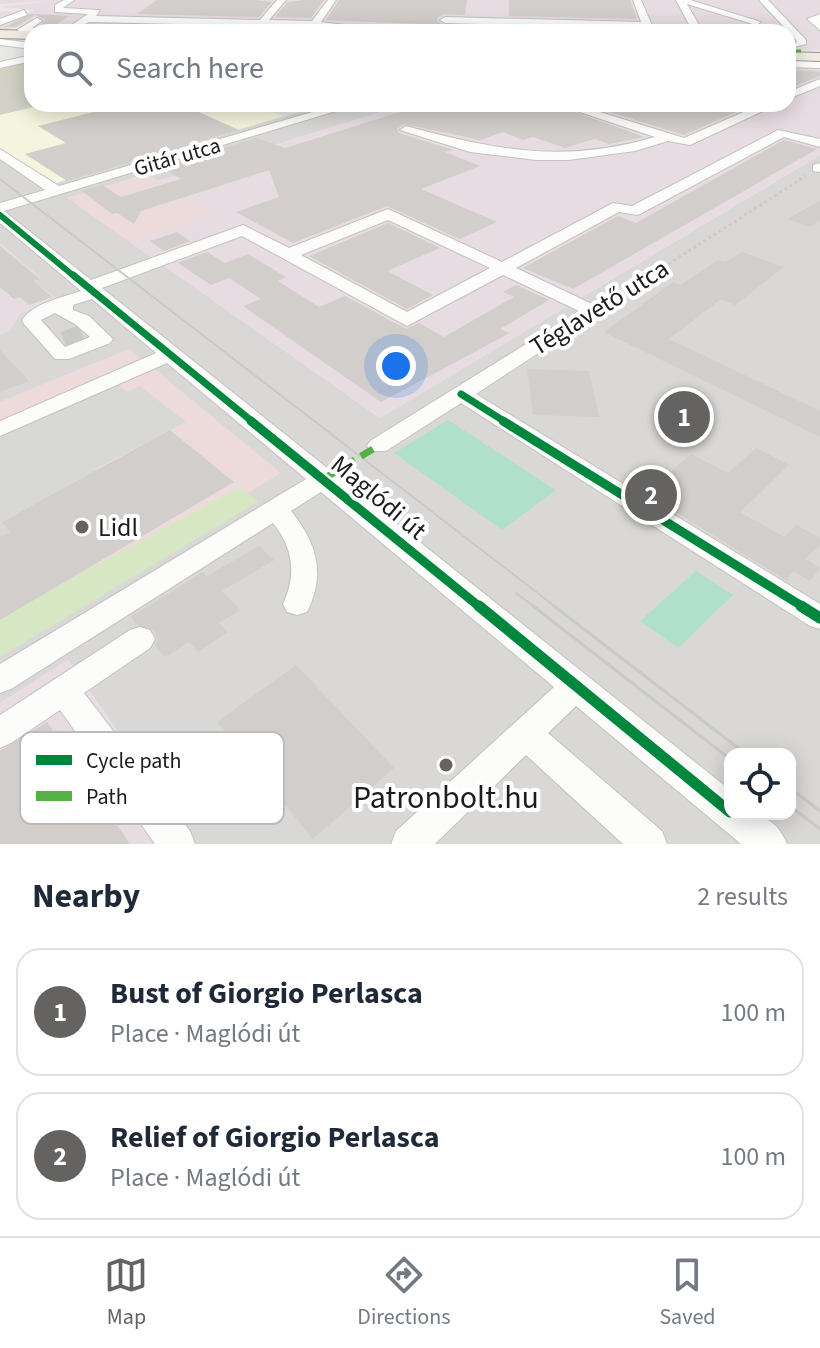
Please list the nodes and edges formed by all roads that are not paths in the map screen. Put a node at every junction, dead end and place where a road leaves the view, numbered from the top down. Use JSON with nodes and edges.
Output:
{"nodes":[{"id":1,"x":70,"y":0,"type":"edge"},
{"id":2,"x":282,"y":0,"type":"edge"},
{"id":3,"x":332,"y":0,"type":"edge"},
{"id":4,"x":637,"y":0,"type":"edge"},
{"id":5,"x":680,"y":0,"type":"edge"},
{"id":6,"x":751,"y":2,"type":"dead end"},
{"id":7,"x":765,"y":2,"type":"edge"},
{"id":8,"x":109,"y":4,"type":"dead end"},
{"id":9,"x":141,"y":5,"type":"dead end"},
{"id":10,"x":24,"y":13,"type":"dead end"},
{"id":11,"x":92,"y":16,"type":"junction"},
{"id":12,"x":820,"y":17,"type":"edge"},
{"id":13,"x":121,"y":19,"type":"junction"},
{"id":14,"x":37,"y":21,"type":"dead end"},
{"id":15,"x":318,"y":21,"type":"junction"},
{"id":16,"x":496,"y":21,"type":"edge"},
{"id":17,"x":0,"y":22,"type":"edge"},
{"id":18,"x":756,"y":22,"type":"dead end"},
{"id":19,"x":262,"y":23,"type":"junction"},
{"id":20,"x":32,"y":24,"type":"edge"},
{"id":21,"x":80,"y":24,"type":"edge"},
{"id":22,"x":331,"y":24,"type":"edge"},
{"id":23,"x":553,"y":24,"type":"edge"},
{"id":24,"x":646,"y":24,"type":"edge"},
{"id":25,"x":694,"y":24,"type":"edge"},
{"id":26,"x":786,"y":24,"type":"edge"},
{"id":27,"x":820,"y":27,"type":"edge"},
{"id":28,"x":24,"y":35,"type":"edge"},
{"id":29,"x":1,"y":40,"type":"edge"},
{"id":30,"x":24,"y":47,"type":"edge"},
{"id":31,"x":796,"y":51,"type":"edge"},
{"id":32,"x":24,"y":52,"type":"edge"},
{"id":33,"x":817,"y":57,"type":"edge"},
{"id":34,"x":0,"y":59,"type":"edge"},
{"id":35,"x":24,"y":60,"type":"edge"},
{"id":36,"x":796,"y":64,"type":"edge"},
{"id":37,"x":0,"y":65,"type":"edge"},
{"id":38,"x":820,"y":65,"type":"edge"},
{"id":39,"x":820,"y":82,"type":"edge"},
{"id":40,"x":796,"y":92,"type":"edge"},
{"id":41,"x":326,"y":112,"type":"edge"},
{"id":42,"x":587,"y":112,"type":"edge"},
{"id":43,"x":755,"y":112,"type":"edge"},
{"id":44,"x":406,"y":130,"type":"dead end"},
{"id":45,"x":667,"y":137,"type":"junction"},
{"id":46,"x":820,"y":143,"type":"edge"},
{"id":47,"x":0,"y":153,"type":"edge"},
{"id":48,"x":56,"y":191,"type":"junction"},
{"id":49,"x":0,"y":208,"type":"edge"},
{"id":50,"x":0,"y":215,"type":"edge"},
{"id":51,"x":287,"y":255,"type":"junction"},
{"id":52,"x":503,"y":268,"type":"junction"},
{"id":53,"x":92,"y":289,"type":"junction"},
{"id":54,"x":64,"y":304,"type":"junction"},
{"id":55,"x":171,"y":354,"type":"junction"},
{"id":56,"x":461,"y":394,"type":"junction"},
{"id":57,"x":0,"y":429,"type":"edge"},
{"id":58,"x":378,"y":446,"type":"dead end"},
{"id":59,"x":325,"y":478,"type":"junction"},
{"id":60,"x":275,"y":509,"type":"junction"},
{"id":61,"x":297,"y":604,"type":"dead end"},
{"id":62,"x":820,"y":618,"type":"edge"},
{"id":63,"x":140,"y":639,"type":"dead end"},
{"id":64,"x":0,"y":680,"type":"edge"},
{"id":65,"x":577,"y":685,"type":"junction"},
{"id":66,"x":64,"y":690,"type":"junction"},
{"id":67,"x":95,"y":732,"type":"edge"},
{"id":68,"x":0,"y":733,"type":"edge"},
{"id":69,"x":526,"y":734,"type":"junction"},
{"id":70,"x":724,"y":807,"type":"edge"},
{"id":71,"x":740,"y":820,"type":"edge"},
{"id":72,"x":162,"y":824,"type":"edge"},
{"id":73,"x":177,"y":844,"type":"edge"},
{"id":74,"x":409,"y":844,"type":"edge"},
{"id":75,"x":649,"y":844,"type":"edge"},
{"id":76,"x":769,"y":844,"type":"edge"}],
"edges":[{"from":1,"to":11,"type":"street"},
{"from":2,"to":19,"type":"street"},
{"from":3,"to":15,"type":"street"},
{"from":4,"to":24,"type":"street"},
{"from":5,"to":18,"type":"street"},
{"from":5,"to":25,"type":"street"},
{"from":6,"to":7,"type":"street"},
{"from":7,"to":26,"type":"street"},
{"from":8,"to":11,"type":"street"},
{"from":9,"to":13,"type":"street"},
{"from":10,"to":17,"type":"street"},
{"from":11,"to":13,"type":"street"},
{"from":11,"to":21,"type":"street"},
{"from":12,"to":27,"type":"street"},
{"from":13,"to":19,"type":"street"},
{"from":14,"to":20,"type":"street"},
{"from":15,"to":16,"type":"street"},
{"from":15,"to":19,"type":"street"},
{"from":15,"to":22,"type":"street"},
{"from":16,"to":23,"type":"street"},
{"from":28,"to":29,"type":"main road"},
{"from":29,"to":30,"type":"street"},
{"from":31,"to":33,"type":"main road"},
{"from":32,"to":34,"type":"street"},
{"from":35,"to":37,"type":"street"},
{"from":36,"to":38,"type":"street"},
{"from":39,"to":40,"type":"street"},
{"from":41,"to":48,"type":"street","name":"Gitár utca"},
{"from":42,"to":45,"type":"street"},
{"from":43,"to":45,"type":"street"},
{"from":44,"to":45,"type":"street"},
{"from":46,"to":52,"type":"street"},
{"from":47,"to":48,"type":"street"},
{"from":48,"to":49,"type":"street","name":"Gitár utca"},
{"from":50,"to":53,"type":"street","name":"Maglódi út"},
{"from":51,"to":52,"type":"street"},
{"from":51,"to":52,"type":"street"},
{"from":51,"to":53,"type":"street"},
{"from":52,"to":56,"type":"street","name":"Téglavető utca"},
{"from":53,"to":54,"type":"street"},
{"from":53,"to":55,"type":"street","name":"Maglódi út"},
{"from":54,"to":54,"type":"street"},
{"from":55,"to":57,"type":"street"},
{"from":55,"to":59,"type":"street","name":"Maglódi út"},
{"from":56,"to":58,"type":"street","name":"Téglavető utca"},
{"from":56,"to":62,"type":"street"},
{"from":59,"to":60,"type":"street"},
{"from":59,"to":65,"type":"street","name":"Maglódi út"},
{"from":60,"to":61,"type":"street"},
{"from":60,"to":64,"type":"street"},
{"from":63,"to":66,"type":"street"},
{"from":65,"to":69,"type":"street"},
{"from":65,"to":70,"type":"street","name":"Maglódi út"},
{"from":66,"to":67,"type":"street"},
{"from":66,"to":68,"type":"street"},
{"from":69,"to":74,"type":"street"},
{"from":69,"to":75,"type":"street"},
{"from":71,"to":76,"type":"street","name":"Maglódi út"},
{"from":72,"to":73,"type":"street"}]}
